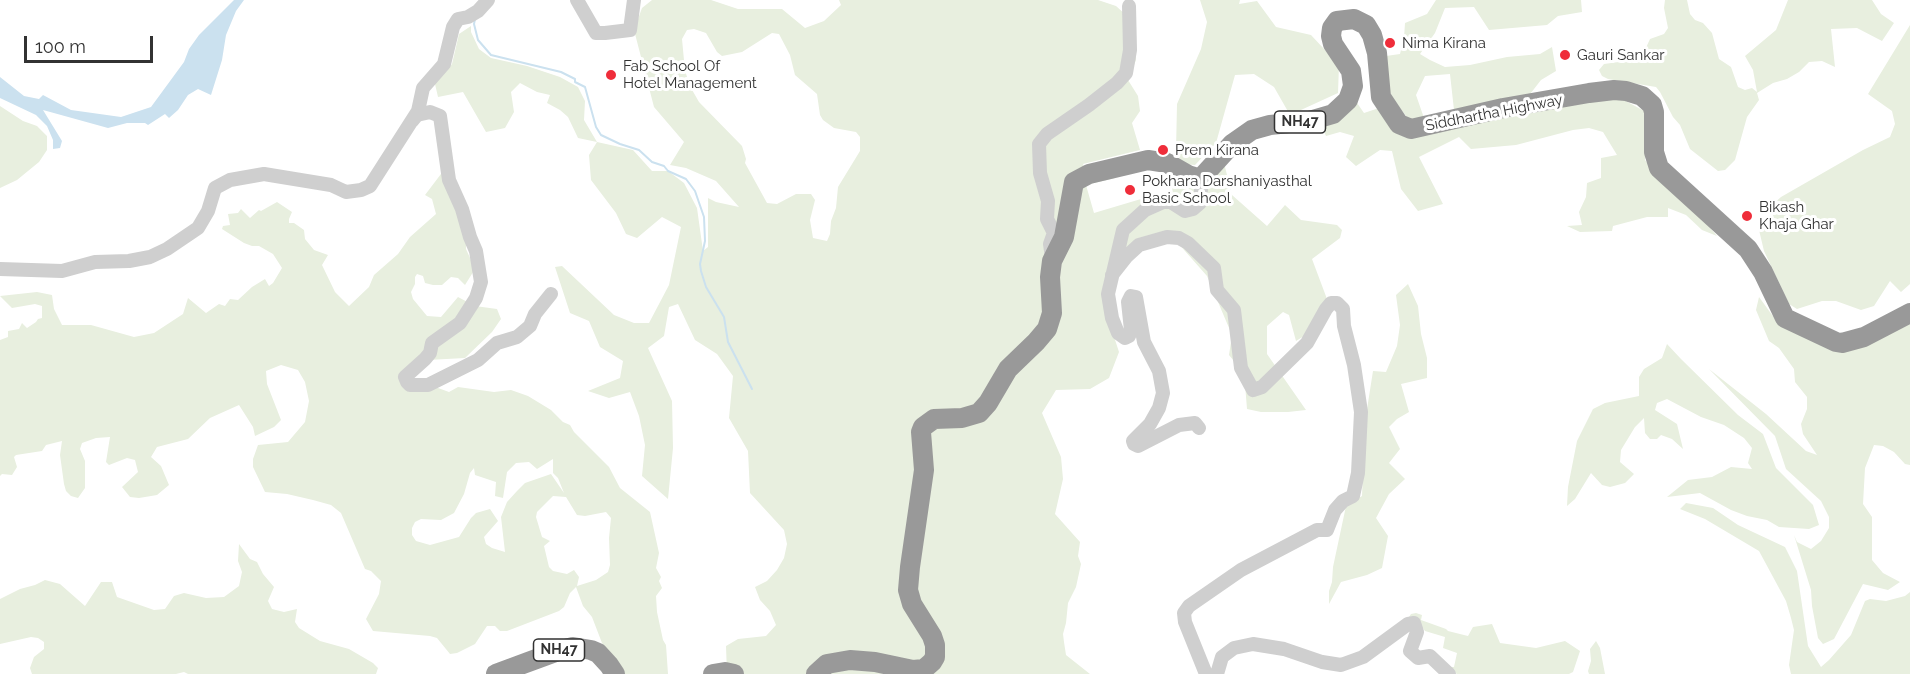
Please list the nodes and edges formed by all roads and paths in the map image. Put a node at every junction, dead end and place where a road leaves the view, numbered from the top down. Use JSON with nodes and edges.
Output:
{"nodes":[{"id":1,"x":488,"y":0,"type":"edge"},
{"id":2,"x":578,"y":0,"type":"edge"},
{"id":3,"x":634,"y":0,"type":"edge"},
{"id":4,"x":1129,"y":6,"type":"dead end"},
{"id":5,"x":411,"y":123,"type":"junction"},
{"id":6,"x":1202,"y":177,"type":"junction"},
{"id":7,"x":1052,"y":261,"type":"junction"},
{"id":8,"x":0,"y":269,"type":"edge"},
{"id":9,"x":1112,"y":275,"type":"junction"},
{"id":10,"x":551,"y":294,"type":"dead end"},
{"id":11,"x":1910,"y":313,"type":"edge"},
{"id":12,"x":1199,"y":428,"type":"dead end"},
{"id":13,"x":496,"y":674,"type":"edge"},
{"id":14,"x":615,"y":674,"type":"edge"},
{"id":15,"x":713,"y":674,"type":"edge"},
{"id":16,"x":734,"y":674,"type":"edge"},
{"id":17,"x":816,"y":674,"type":"edge"},
{"id":18,"x":1206,"y":674,"type":"edge"},
{"id":19,"x":1217,"y":674,"type":"edge"},
{"id":20,"x":1449,"y":674,"type":"edge"}],
"edges":[{"from":1,"to":5,"type":"street"},
{"from":2,"to":3,"type":"street"},
{"from":4,"to":7,"type":"street"},
{"from":5,"to":8,"type":"street"},
{"from":5,"to":10,"type":"street"},
{"from":6,"to":7,"type":"highway"},
{"from":6,"to":9,"type":"street"},
{"from":6,"to":11,"type":"highway","name":"Siddhartha Highway","number":"NH47"},
{"from":7,"to":17,"type":"highway"},
{"from":9,"to":12,"type":"street"},
{"from":9,"to":18,"type":"street"},
{"from":13,"to":14,"type":"highway","number":"NH47"},
{"from":15,"to":16,"type":"highway"},
{"from":19,"to":20,"type":"street"}]}
